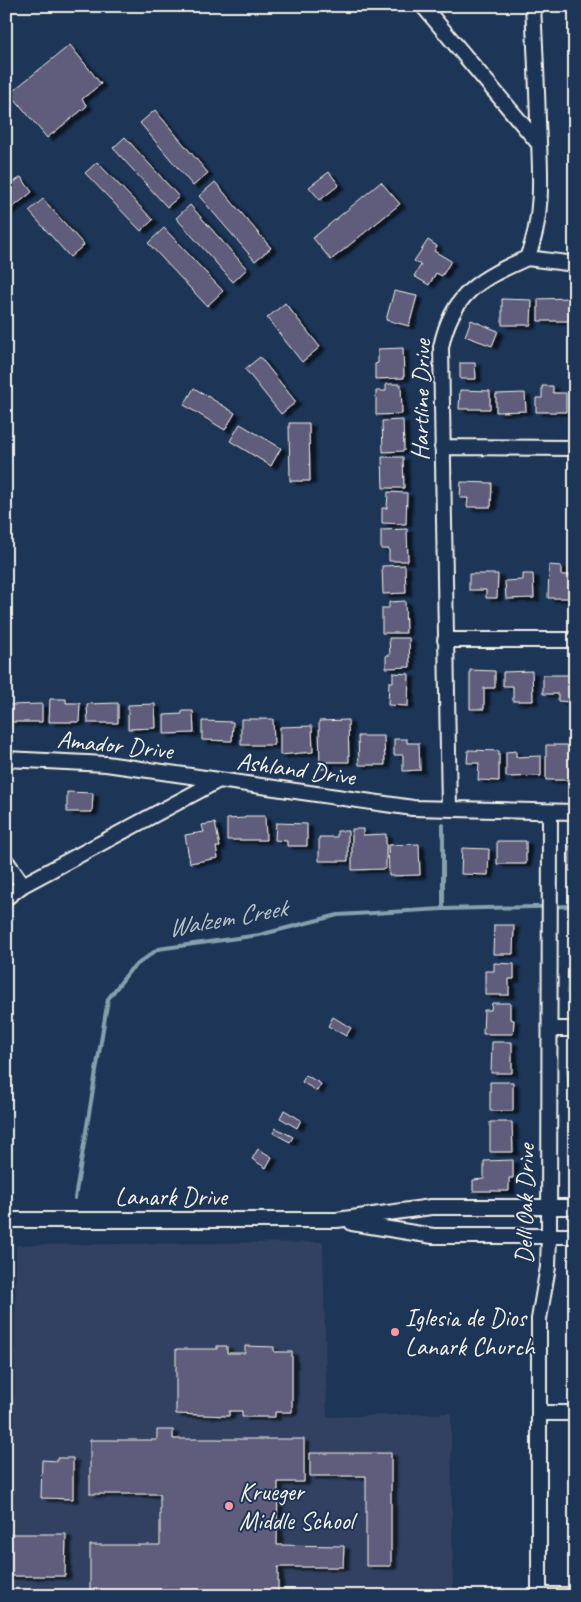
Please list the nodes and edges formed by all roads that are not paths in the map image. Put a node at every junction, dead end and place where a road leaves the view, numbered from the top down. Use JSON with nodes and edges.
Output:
{"nodes":[{"id":1,"x":422,"y":6,"type":"edge"},
{"id":2,"x":534,"y":6,"type":"edge"},
{"id":3,"x":539,"y":144,"type":"junction"},
{"id":4,"x":527,"y":258,"type":"junction"},
{"id":5,"x":575,"y":264,"type":"edge"},
{"id":6,"x":442,"y":447,"type":"junction"},
{"id":7,"x":575,"y":448,"type":"edge"},
{"id":8,"x":445,"y":640,"type":"junction"},
{"id":9,"x":575,"y":640,"type":"edge"},
{"id":10,"x":6,"y":759,"type":"edge"},
{"id":11,"x":219,"y":780,"type":"junction"},
{"id":12,"x":449,"y":809,"type":"junction"},
{"id":13,"x":550,"y":812,"type":"junction"},
{"id":14,"x":575,"y":812,"type":"edge"},
{"id":15,"x":6,"y":861,"type":"edge"},
{"id":16,"x":6,"y":885,"type":"edge"},
{"id":17,"x":23,"y":885,"type":"junction"},
{"id":18,"x":6,"y":898,"type":"edge"},
{"id":19,"x":550,"y":1029,"type":"junction"},
{"id":20,"x":575,"y":1029,"type":"edge"},
{"id":21,"x":549,"y":1207,"type":"junction"},
{"id":22,"x":575,"y":1207,"type":"edge"},
{"id":23,"x":6,"y":1220,"type":"edge"},
{"id":24,"x":337,"y":1220,"type":"junction"},
{"id":25,"x":549,"y":1236,"type":"junction"},
{"id":26,"x":575,"y":1236,"type":"edge"},
{"id":27,"x":539,"y":1413,"type":"junction"},
{"id":28,"x":575,"y":1413,"type":"edge"},
{"id":29,"x":539,"y":1595,"type":"edge"},
{"id":30,"x":575,"y":1595,"type":"edge"}],
"edges":[{"from":1,"to":3,"type":"street"},
{"from":2,"to":3,"type":"street"},
{"from":3,"to":4,"type":"street"},
{"from":4,"to":5,"type":"street"},
{"from":4,"to":6,"type":"street","name":"Hartline Drive"},
{"from":6,"to":7,"type":"street"},
{"from":6,"to":8,"type":"street","name":"Hartline Drive"},
{"from":8,"to":9,"type":"street"},
{"from":8,"to":12,"type":"street","name":"Hartline Drive"},
{"from":10,"to":11,"type":"street","name":"Amador Drive"},
{"from":11,"to":12,"type":"street","name":"Ashland Drive"},
{"from":11,"to":17,"type":"street","name":"Ashland Drive"},
{"from":12,"to":13,"type":"street","name":"Ashland Drive"},
{"from":13,"to":14,"type":"street","name":"Ashland Drive"},
{"from":13,"to":19,"type":"street","name":"Dell Oak Drive"},
{"from":15,"to":17,"type":"street"},
{"from":16,"to":17,"type":"street","name":"Ashland Drive"},
{"from":17,"to":18,"type":"street"},
{"from":19,"to":20,"type":"street"},
{"from":19,"to":21,"type":"street","name":"Dell Oak Drive"},
{"from":21,"to":22,"type":"street","name":"Lanark Drive"},
{"from":21,"to":24,"type":"street","name":"Lanark Drive"},
{"from":21,"to":25,"type":"street","name":"Dell Oak Drive"},
{"from":23,"to":24,"type":"street","name":"Lanark Drive"},
{"from":24,"to":25,"type":"street","name":"Lanark Drive"},
{"from":25,"to":26,"type":"street","name":"Lanark Drive"},
{"from":25,"to":27,"type":"street","name":"Dell Oak Drive"},
{"from":27,"to":28,"type":"street"},
{"from":27,"to":29,"type":"street","name":"Dell Oak Drive"},
{"from":29,"to":30,"type":"street"}]}
